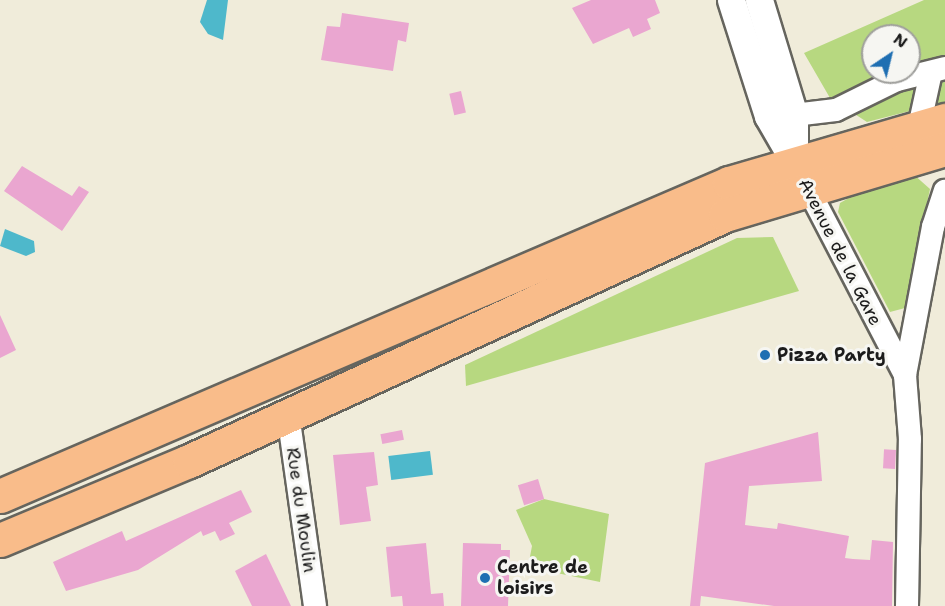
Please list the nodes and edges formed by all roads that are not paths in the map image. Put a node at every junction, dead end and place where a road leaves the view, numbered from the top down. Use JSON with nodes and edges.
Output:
{"nodes":[{"id":1,"x":731,"y":0,"type":"edge"},
{"id":2,"x":759,"y":0,"type":"edge"},
{"id":3,"x":938,"y":70,"type":"edge"},
{"id":4,"x":794,"y":115,"type":"junction"},
{"id":5,"x":932,"y":124,"type":"edge"},
{"id":6,"x":945,"y":149,"type":"edge"},
{"id":7,"x":800,"y":174,"type":"junction"},
{"id":8,"x":945,"y":192,"type":"edge"},
{"id":9,"x":905,"y":375,"type":"junction"},
{"id":10,"x":288,"y":414,"type":"junction"},
{"id":11,"x":0,"y":496,"type":"edge"},
{"id":12,"x":0,"y":540,"type":"edge"},
{"id":13,"x":315,"y":606,"type":"edge"},
{"id":14,"x":907,"y":606,"type":"edge"}],
"edges":[{"from":1,"to":7,"type":"street"},
{"from":2,"to":4,"type":"street"},
{"from":3,"to":4,"type":"street"},
{"from":3,"to":5,"type":"street"},
{"from":4,"to":7,"type":"street"},
{"from":5,"to":7,"type":"main road"},
{"from":6,"to":7,"type":"main road"},
{"from":7,"to":9,"type":"street","name":"Avenue de la Gare"},
{"from":7,"to":10,"type":"main road"},
{"from":7,"to":11,"type":"main road"},
{"from":8,"to":9,"type":"street","name":"Avenue de la Gare"},
{"from":9,"to":14,"type":"street","name":"Avenue de la Gare"},
{"from":10,"to":12,"type":"main road"},
{"from":10,"to":13,"type":"street","name":"Rue du Moulin"}]}
